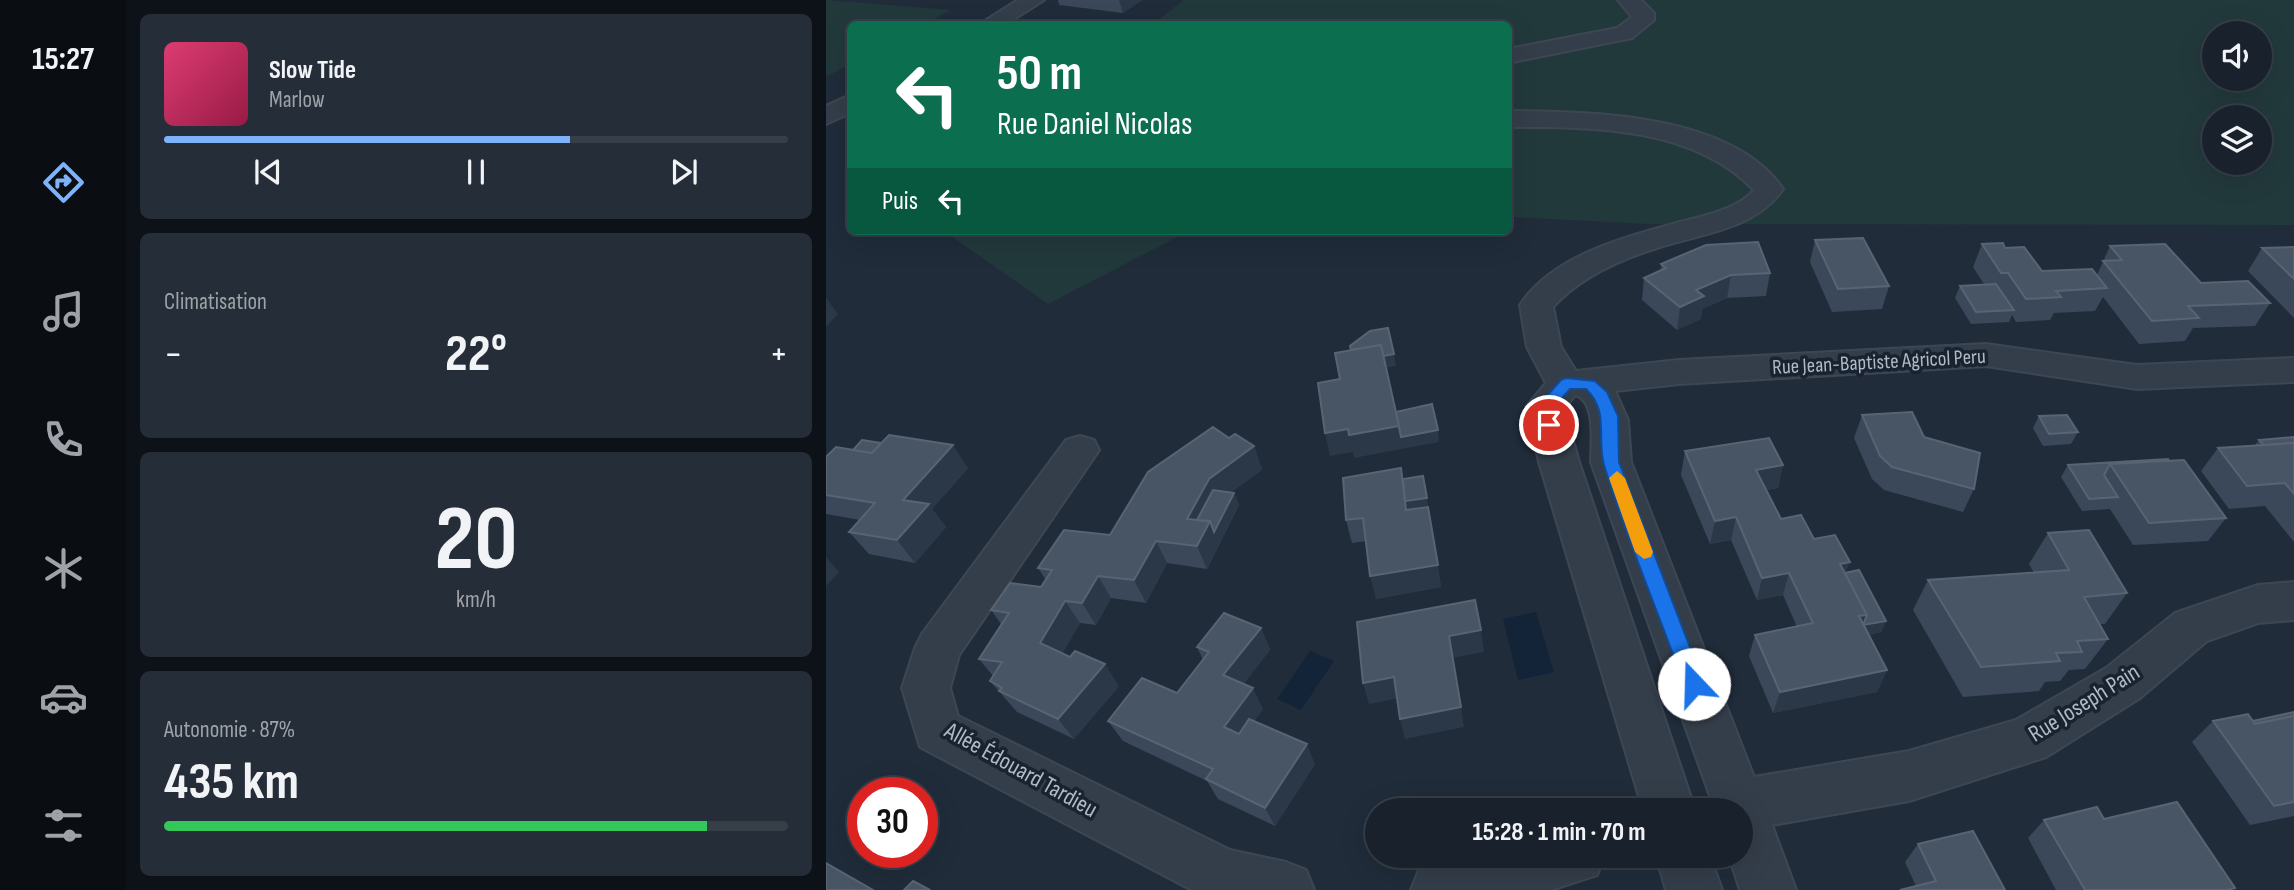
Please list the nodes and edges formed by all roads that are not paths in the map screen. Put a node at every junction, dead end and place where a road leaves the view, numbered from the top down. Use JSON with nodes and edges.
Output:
{"nodes":[{"id":1,"x":1033,"y":0,"type":"edge"},
{"id":2,"x":1629,"y":0,"type":"edge"},
{"id":3,"x":995,"y":21,"type":"edge"},
{"id":4,"x":1512,"y":55,"type":"edge"},
{"id":5,"x":847,"y":105,"type":"edge"},
{"id":6,"x":826,"y":116,"type":"edge"},
{"id":7,"x":1512,"y":119,"type":"edge"},
{"id":8,"x":2294,"y":370,"type":"edge"},
{"id":9,"x":1578,"y":384,"type":"junction"},
{"id":10,"x":1080,"y":450,"type":"dead end"},
{"id":11,"x":2294,"y":601,"type":"edge"},
{"id":12,"x":1665,"y":798,"type":"edge"},
{"id":13,"x":1736,"y":798,"type":"edge"},
{"id":14,"x":1753,"y":806,"type":"edge"},
{"id":15,"x":1753,"y":847,"type":"edge"},
{"id":16,"x":1529,"y":868,"type":"edge"},
{"id":17,"x":1687,"y":868,"type":"edge"},
{"id":18,"x":1286,"y":890,"type":"edge"},
{"id":19,"x":1439,"y":890,"type":"edge"},
{"id":20,"x":1694,"y":890,"type":"edge"},
{"id":21,"x":1768,"y":890,"type":"edge"}],
"edges":[{"from":1,"to":3,"type":"street"},
{"from":2,"to":4,"type":"street"},
{"from":5,"to":6,"type":"street"},
{"from":7,"to":9,"type":"street"},
{"from":8,"to":9,"type":"street","name":"Rue Jean-Baptiste Agricol Peru"},
{"from":9,"to":12,"type":"street"},
{"from":9,"to":13,"type":"street"},
{"from":10,"to":18,"type":"street","name":"Allée Édouard Tardieu"},
{"from":11,"to":14,"type":"street","name":"Rue Joseph Pain"},
{"from":15,"to":21,"type":"street"},
{"from":16,"to":19,"type":"street"},
{"from":17,"to":20,"type":"street"}]}
